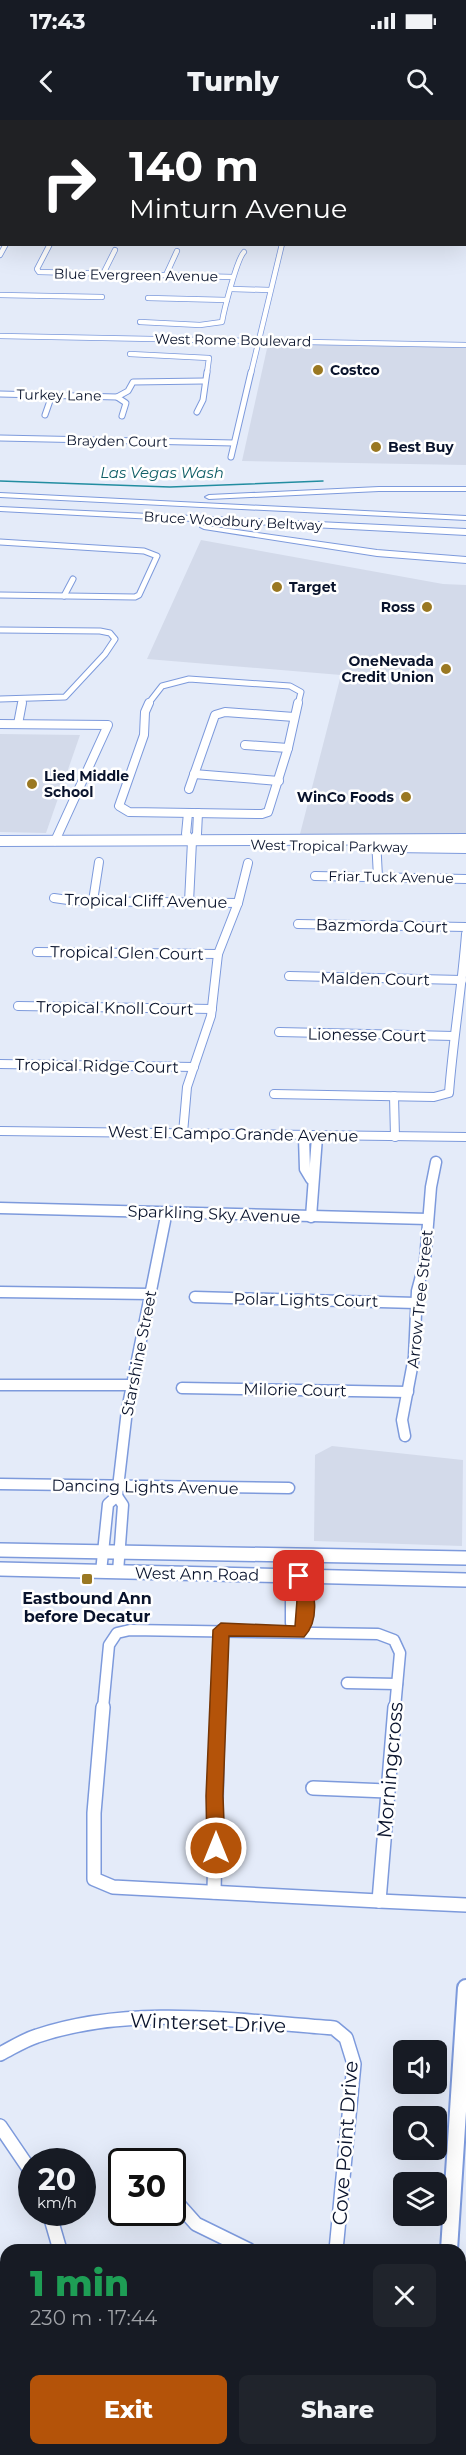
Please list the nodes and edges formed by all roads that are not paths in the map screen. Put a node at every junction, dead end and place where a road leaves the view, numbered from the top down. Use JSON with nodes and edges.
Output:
{"nodes":[{"id":1,"x":49,"y":246,"type":"edge"},
{"id":2,"x":281,"y":246,"type":"edge"},
{"id":3,"x":115,"y":250,"type":"dead end"},
{"id":4,"x":177,"y":250,"type":"dead end"},
{"id":5,"x":244,"y":252,"type":"dead end"},
{"id":6,"x":103,"y":274,"type":"junction"},
{"id":7,"x":166,"y":275,"type":"junction"},
{"id":8,"x":233,"y":277,"type":"junction"},
{"id":9,"x":232,"y":289,"type":"junction"},
{"id":10,"x":270,"y":290,"type":"junction"},
{"id":11,"x":0,"y":296,"type":"edge"},
{"id":12,"x":102,"y":297,"type":"dead end"},
{"id":13,"x":148,"y":298,"type":"dead end"},
{"id":14,"x":227,"y":300,"type":"junction"},
{"id":15,"x":140,"y":322,"type":"dead end"},
{"id":16,"x":188,"y":324,"type":"junction"},
{"id":17,"x":0,"y":336,"type":"edge"},
{"id":18,"x":185,"y":340,"type":"junction"},
{"id":19,"x":258,"y":341,"type":"junction"},
{"id":20,"x":466,"y":345,"type":"edge"},
{"id":21,"x":129,"y":354,"type":"dead end"},
{"id":22,"x":182,"y":355,"type":"junction"},
{"id":23,"x":204,"y":381,"type":"junction"},
{"id":24,"x":0,"y":394,"type":"edge"},
{"id":25,"x":52,"y":395,"type":"junction"},
{"id":26,"x":117,"y":397,"type":"junction"},
{"id":27,"x":197,"y":412,"type":"dead end"},
{"id":28,"x":45,"y":415,"type":"dead end"},
{"id":29,"x":122,"y":416,"type":"dead end"},
{"id":30,"x":0,"y":438,"type":"edge"},
{"id":31,"x":234,"y":443,"type":"junction"},
{"id":32,"x":231,"y":457,"type":"dead end"},
{"id":33,"x":466,"y":489,"type":"edge"},
{"id":34,"x":0,"y":495,"type":"edge"},
{"id":35,"x":48,"y":498,"type":"junction"},
{"id":36,"x":0,"y":509,"type":"edge"},
{"id":37,"x":59,"y":512,"type":"junction"},
{"id":38,"x":466,"y":518,"type":"edge"},
{"id":39,"x":466,"y":532,"type":"edge"},
{"id":40,"x":0,"y":542,"type":"edge"},
{"id":41,"x":466,"y":560,"type":"edge"},
{"id":42,"x":73,"y":579,"type":"dead end"},
{"id":43,"x":0,"y":595,"type":"edge"},
{"id":44,"x":64,"y":596,"type":"junction"},
{"id":45,"x":0,"y":630,"type":"edge"},
{"id":46,"x":0,"y":699,"type":"edge"},
{"id":47,"x":23,"y":699,"type":"junction"},
{"id":48,"x":294,"y":717,"type":"junction"},
{"id":49,"x":0,"y":724,"type":"edge"},
{"id":50,"x":18,"y":724,"type":"junction"},
{"id":51,"x":245,"y":745,"type":"dead end"},
{"id":52,"x":288,"y":748,"type":"junction"},
{"id":53,"x":194,"y":774,"type":"junction"},
{"id":54,"x":279,"y":781,"type":"junction"},
{"id":55,"x":189,"y":789,"type":"dead end"},
{"id":56,"x":188,"y":813,"type":"junction"},
{"id":57,"x":198,"y":813,"type":"junction"},
{"id":58,"x":187,"y":824,"type":"junction"},
{"id":59,"x":197,"y":824,"type":"junction"},
{"id":60,"x":314,"y":839,"type":"junction"},
{"id":61,"x":466,"y":839,"type":"edge"},
{"id":62,"x":0,"y":840,"type":"edge"},
{"id":63,"x":55,"y":841,"type":"junction"},
{"id":64,"x":192,"y":841,"type":"junction"},
{"id":65,"x":376,"y":843,"type":"junction"},
{"id":66,"x":275,"y":846,"type":"junction"},
{"id":67,"x":466,"y":848,"type":"edge"},
{"id":68,"x":99,"y":862,"type":"dead end"},
{"id":69,"x":248,"y":863,"type":"dead end"},
{"id":70,"x":315,"y":876,"type":"dead end"},
{"id":71,"x":378,"y":877,"type":"junction"},
{"id":72,"x":466,"y":879,"type":"edge"},
{"id":73,"x":54,"y":898,"type":"dead end"},
{"id":74,"x":93,"y":901,"type":"junction"},
{"id":75,"x":189,"y":902,"type":"junction"},
{"id":76,"x":238,"y":903,"type":"junction"},
{"id":77,"x":298,"y":924,"type":"dead end"},
{"id":78,"x":466,"y":927,"type":"edge"},
{"id":79,"x":466,"y":934,"type":"edge"},
{"id":80,"x":37,"y":952,"type":"dead end"},
{"id":81,"x":218,"y":954,"type":"junction"},
{"id":82,"x":289,"y":976,"type":"dead end"},
{"id":83,"x":462,"y":980,"type":"junction"},
{"id":84,"x":18,"y":1006,"type":"dead end"},
{"id":85,"x":212,"y":1009,"type":"junction"},
{"id":86,"x":279,"y":1032,"type":"dead end"},
{"id":87,"x":454,"y":1036,"type":"junction"},
{"id":88,"x":0,"y":1064,"type":"edge"},
{"id":89,"x":194,"y":1067,"type":"junction"},
{"id":90,"x":274,"y":1094,"type":"dead end"},
{"id":91,"x":394,"y":1095,"type":"junction"},
{"id":92,"x":0,"y":1131,"type":"edge"},
{"id":93,"x":183,"y":1133,"type":"junction"},
{"id":94,"x":304,"y":1135,"type":"junction"},
{"id":95,"x":316,"y":1136,"type":"junction"},
{"id":96,"x":395,"y":1137,"type":"junction"},
{"id":97,"x":466,"y":1137,"type":"edge"},
{"id":98,"x":304,"y":1154,"type":"junction"},
{"id":99,"x":317,"y":1154,"type":"junction"},
{"id":100,"x":436,"y":1162,"type":"dead end"},
{"id":101,"x":311,"y":1179,"type":"junction"},
{"id":102,"x":0,"y":1208,"type":"edge"},
{"id":103,"x":167,"y":1211,"type":"junction"},
{"id":104,"x":311,"y":1217,"type":"junction"},
{"id":105,"x":428,"y":1220,"type":"junction"},
{"id":106,"x":0,"y":1292,"type":"edge"},
{"id":107,"x":151,"y":1294,"type":"junction"},
{"id":108,"x":195,"y":1298,"type":"dead end"},
{"id":109,"x":416,"y":1303,"type":"junction"},
{"id":110,"x":0,"y":1385,"type":"edge"},
{"id":111,"x":133,"y":1385,"type":"junction"},
{"id":112,"x":182,"y":1388,"type":"dead end"},
{"id":113,"x":408,"y":1392,"type":"junction"},
{"id":114,"x":405,"y":1436,"type":"dead end"},
{"id":115,"x":0,"y":1484,"type":"edge"},
{"id":116,"x":290,"y":1488,"type":"dead end"},
{"id":117,"x":117,"y":1491,"type":"junction"},
{"id":118,"x":0,"y":1550,"type":"edge"},
{"id":119,"x":104,"y":1552,"type":"junction"},
{"id":120,"x":120,"y":1553,"type":"junction"},
{"id":121,"x":466,"y":1558,"type":"edge"},
{"id":122,"x":0,"y":1569,"type":"edge"},
{"id":123,"x":101,"y":1572,"type":"junction"},
{"id":124,"x":118,"y":1572,"type":"junction"},
{"id":125,"x":299,"y":1576,"type":"junction"},
{"id":126,"x":466,"y":1580,"type":"edge"},
{"id":127,"x":221,"y":1630,"type":"junction"},
{"id":128,"x":299,"y":1632,"type":"junction"},
{"id":129,"x":347,"y":1683,"type":"dead end"},
{"id":130,"x":397,"y":1684,"type":"junction"},
{"id":131,"x":313,"y":1788,"type":"dead end"},
{"id":132,"x":387,"y":1791,"type":"junction"},
{"id":133,"x":214,"y":1892,"type":"junction"},
{"id":134,"x":379,"y":1902,"type":"junction"},
{"id":135,"x":466,"y":1905,"type":"edge"},
{"id":136,"x":466,"y":1988,"type":"edge"},
{"id":137,"x":346,"y":2038,"type":"joint"},
{"id":138,"x":0,"y":2054,"type":"edge"},
{"id":139,"x":0,"y":2126,"type":"edge"},
{"id":140,"x":461,"y":2142,"type":"edge"},
{"id":141,"x":18,"y":2152,"type":"edge"},
{"id":142,"x":186,"y":2214,"type":"edge"},
{"id":143,"x":53,"y":2226,"type":"edge"},
{"id":144,"x":58,"y":2244,"type":"edge"},
{"id":145,"x":233,"y":2244,"type":"edge"},
{"id":146,"x":337,"y":2244,"type":"edge"},
{"id":147,"x":450,"y":2244,"type":"edge"}],
"edges":[{"from":1,"to":6,"type":"street","name":"Blue Evergreen Avenue"},
{"from":2,"to":10,"type":"street"},
{"from":3,"to":6,"type":"street"},
{"from":4,"to":7,"type":"street"},
{"from":5,"to":8,"type":"street"},
{"from":6,"to":7,"type":"street","name":"Blue Evergreen Avenue"},
{"from":7,"to":8,"type":"street","name":"Blue Evergreen Avenue"},
{"from":8,"to":9,"type":"street"},
{"from":9,"to":10,"type":"street"},
{"from":9,"to":14,"type":"street"},
{"from":10,"to":19,"type":"street"},
{"from":11,"to":12,"type":"street"},
{"from":13,"to":14,"type":"street"},
{"from":14,"to":16,"type":"street"},
{"from":15,"to":16,"type":"street"},
{"from":16,"to":18,"type":"street"},
{"from":17,"to":18,"type":"street","name":"West Rome Boulevard"},
{"from":18,"to":19,"type":"street","name":"West Rome Boulevard"},
{"from":18,"to":22,"type":"street"},
{"from":19,"to":20,"type":"street","name":"West Rome Boulevard"},
{"from":19,"to":31,"type":"street"},
{"from":21,"to":22,"type":"street"},
{"from":22,"to":23,"type":"street"},
{"from":23,"to":26,"type":"street"},
{"from":23,"to":27,"type":"street"},
{"from":24,"to":25,"type":"street","name":"Turkey Lane"},
{"from":25,"to":26,"type":"street","name":"Turkey Lane"},
{"from":25,"to":28,"type":"street"},
{"from":26,"to":29,"type":"street"},
{"from":30,"to":31,"type":"street","name":"Brayden Court"},
{"from":31,"to":32,"type":"street"},
{"from":33,"to":35,"type":"highway"},
{"from":34,"to":35,"type":"highway","name":"Bruce Woodbury Beltway"},
{"from":35,"to":38,"type":"highway","name":"Bruce Woodbury Beltway"},
{"from":36,"to":37,"type":"highway","name":"Bruce Woodbury Beltway"},
{"from":37,"to":39,"type":"highway","name":"Bruce Woodbury Beltway"},
{"from":37,"to":41,"type":"highway"},
{"from":40,"to":44,"type":"street"},
{"from":42,"to":44,"type":"street"},
{"from":43,"to":44,"type":"street"},
{"from":45,"to":47,"type":"street"},
{"from":46,"to":47,"type":"street"},
{"from":47,"to":50,"type":"street"},
{"from":48,"to":52,"type":"street"},
{"from":48,"to":53,"type":"street"},
{"from":48,"to":56,"type":"street"},
{"from":49,"to":50,"type":"street"},
{"from":50,"to":63,"type":"street"},
{"from":51,"to":52,"type":"street"},
{"from":52,"to":54,"type":"street"},
{"from":53,"to":54,"type":"street"},
{"from":53,"to":55,"type":"street"},
{"from":54,"to":57,"type":"street"},
{"from":56,"to":57,"type":"street"},
{"from":56,"to":58,"type":"street"},
{"from":57,"to":59,"type":"street"},
{"from":58,"to":59,"type":"street"},
{"from":58,"to":64,"type":"street"},
{"from":59,"to":64,"type":"street"},
{"from":60,"to":64,"type":"main road","name":"West Tropical Parkway"},
{"from":60,"to":65,"type":"main road","name":"West Tropical Parkway"},
{"from":60,"to":66,"type":"main road"},
{"from":61,"to":65,"type":"main road","name":"West Tropical Parkway"},
{"from":62,"to":63,"type":"main road","name":"West Tropical Parkway"},
{"from":63,"to":64,"type":"main road","name":"West Tropical Parkway"},
{"from":64,"to":66,"type":"main road","name":"West Tropical Parkway"},
{"from":64,"to":75,"type":"street"},
{"from":65,"to":66,"type":"main road","name":"West Tropical Parkway"},
{"from":65,"to":67,"type":"main road","name":"West Tropical Parkway"},
{"from":65,"to":71,"type":"street"},
{"from":68,"to":74,"type":"street"},
{"from":69,"to":76,"type":"street"},
{"from":70,"to":71,"type":"street","name":"Friar Tuck Avenue"},
{"from":71,"to":72,"type":"street","name":"Friar Tuck Avenue"},
{"from":73,"to":74,"type":"street","name":"Tropical Cliff Avenue"},
{"from":74,"to":75,"type":"street","name":"Tropical Cliff Avenue"},
{"from":75,"to":76,"type":"street","name":"Tropical Cliff Avenue"},
{"from":76,"to":81,"type":"street"},
{"from":77,"to":78,"type":"street","name":"Bazmorda Court"},
{"from":79,"to":83,"type":"street"},
{"from":80,"to":81,"type":"street","name":"Tropical Glen Court"},
{"from":81,"to":85,"type":"street"},
{"from":82,"to":83,"type":"street","name":"Malden Court"},
{"from":83,"to":87,"type":"street"},
{"from":84,"to":85,"type":"street","name":"Tropical Knoll Court"},
{"from":85,"to":89,"type":"street"},
{"from":86,"to":87,"type":"street","name":"Lionesse Court"},
{"from":87,"to":91,"type":"street"},
{"from":88,"to":89,"type":"street","name":"Tropical Ridge Court"},
{"from":89,"to":93,"type":"street"},
{"from":90,"to":91,"type":"street"},
{"from":91,"to":96,"type":"street"},
{"from":92,"to":93,"type":"street","name":"West El Campo Grande Avenue"},
{"from":93,"to":94,"type":"street","name":"West El Campo Grande Avenue"},
{"from":94,"to":95,"type":"street","name":"West El Campo Grande Avenue"},
{"from":94,"to":98,"type":"street"},
{"from":95,"to":96,"type":"street","name":"West El Campo Grande Avenue"},
{"from":95,"to":99,"type":"street"},
{"from":96,"to":97,"type":"street","name":"West El Campo Grande Avenue"},
{"from":98,"to":99,"type":"street"},
{"from":98,"to":101,"type":"street"},
{"from":99,"to":101,"type":"street"},
{"from":100,"to":105,"type":"street","name":"Arrow Tree Street"},
{"from":101,"to":104,"type":"street"},
{"from":102,"to":103,"type":"street","name":"Sparkling Sky Avenue"},
{"from":103,"to":104,"type":"street","name":"Sparkling Sky Avenue"},
{"from":103,"to":107,"type":"street","name":"Starshine Street"},
{"from":104,"to":105,"type":"street","name":"Sparkling Sky Avenue"},
{"from":105,"to":109,"type":"street","name":"Arrow Tree Street"},
{"from":106,"to":107,"type":"street"},
{"from":107,"to":111,"type":"street","name":"Starshine Street"},
{"from":108,"to":109,"type":"street","name":"Polar Lights Court"},
{"from":109,"to":113,"type":"street","name":"Arrow Tree Street"},
{"from":110,"to":111,"type":"street"},
{"from":111,"to":117,"type":"street","name":"Starshine Street"},
{"from":112,"to":113,"type":"street","name":"Milorie Court"},
{"from":113,"to":114,"type":"street","name":"Arrow Tree Street"},
{"from":115,"to":117,"type":"street","name":"Dancing Lights Avenue"},
{"from":116,"to":117,"type":"street","name":"Dancing Lights Avenue"},
{"from":117,"to":119,"type":"street","name":"Starshine Street"},
{"from":117,"to":120,"type":"street","name":"Starshine Street"},
{"from":118,"to":119,"type":"main road","name":"West Ann Road"},
{"from":119,"to":120,"type":"main road","name":"West Ann Road"},
{"from":119,"to":123,"type":"street","name":"Starshine Street"},
{"from":120,"to":121,"type":"main road","name":"West Ann Road"},
{"from":120,"to":124,"type":"street","name":"Starshine Street"},
{"from":122,"to":123,"type":"main road","name":"West Ann Road"},
{"from":123,"to":124,"type":"main road","name":"West Ann Road"},
{"from":124,"to":125,"type":"main road","name":"West Ann Road"},
{"from":125,"to":126,"type":"main road","name":"West Ann Road"},
{"from":125,"to":128,"type":"street"},
{"from":127,"to":128,"type":"street"},
{"from":127,"to":133,"type":"street"},
{"from":127,"to":133,"type":"street"},
{"from":128,"to":130,"type":"street","name":"Morningcross"},
{"from":129,"to":130,"type":"street"},
{"from":130,"to":132,"type":"street","name":"Morningcross"},
{"from":131,"to":132,"type":"street"},
{"from":132,"to":134,"type":"street","name":"Morningcross"},
{"from":133,"to":134,"type":"street"},
{"from":134,"to":135,"type":"street"},
{"from":136,"to":140,"type":"main road"},
{"from":137,"to":138,"type":"street","name":"Winterset Drive"},
{"from":137,"to":146,"type":"street","name":"Cove Point Drive"},
{"from":139,"to":141,"type":"street"},
{"from":140,"to":147,"type":"main road"},
{"from":142,"to":145,"type":"street"},
{"from":143,"to":144,"type":"street"}]}
